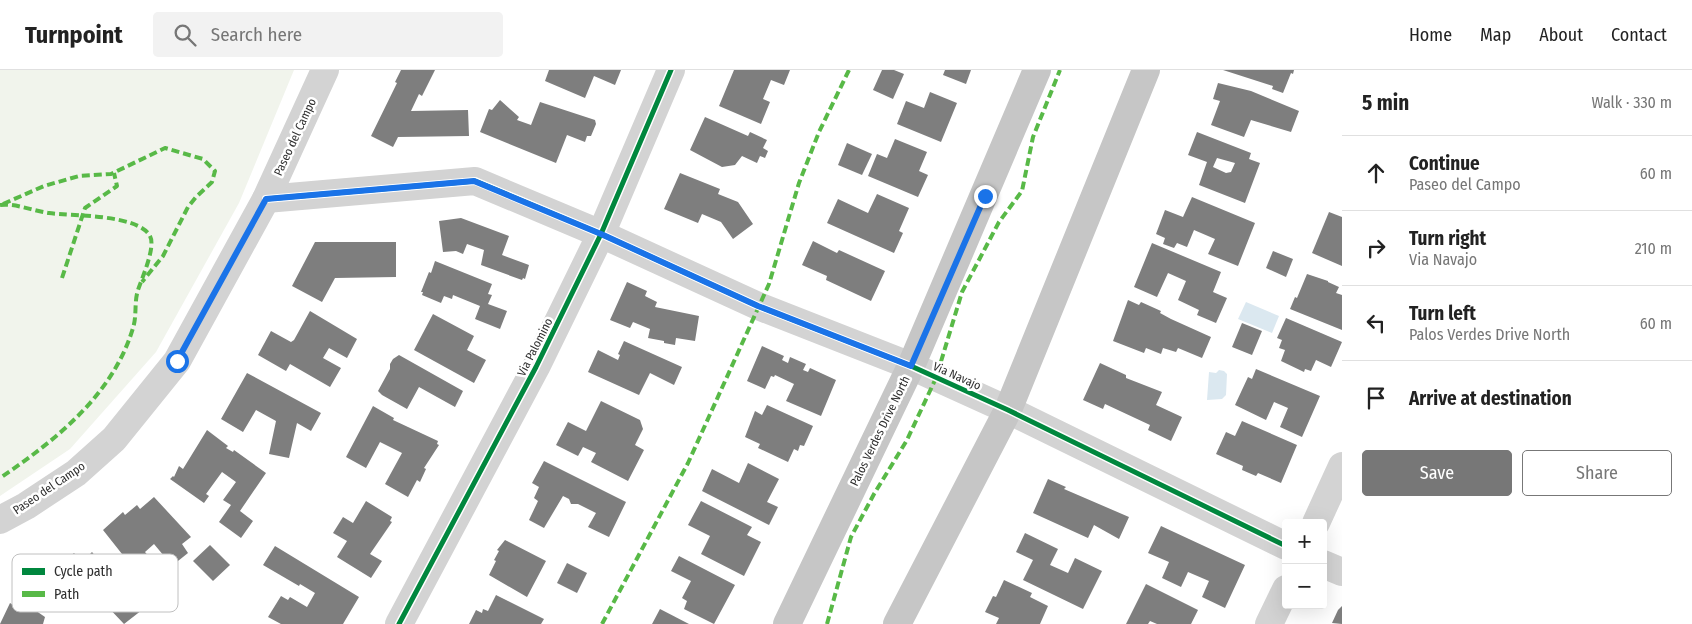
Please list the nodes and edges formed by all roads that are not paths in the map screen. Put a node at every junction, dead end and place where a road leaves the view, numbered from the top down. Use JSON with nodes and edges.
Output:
{"nodes":[{"id":1,"x":325,"y":70,"type":"edge"},
{"id":2,"x":671,"y":70,"type":"edge"},
{"id":3,"x":1037,"y":70,"type":"edge"},
{"id":4,"x":1146,"y":70,"type":"edge"},
{"id":5,"x":266,"y":199,"type":"junction"},
{"id":6,"x":601,"y":234,"type":"junction"},
{"id":7,"x":911,"y":366,"type":"junction"},
{"id":8,"x":1008,"y":410,"type":"junction"},
{"id":9,"x":1342,"y":466,"type":"edge"},
{"id":10,"x":1318,"y":519,"type":"edge"},
{"id":11,"x":0,"y":520,"type":"edge"},
{"id":12,"x":1282,"y":544,"type":"edge"},
{"id":13,"x":1327,"y":566,"type":"edge"},
{"id":14,"x":1342,"y":572,"type":"edge"},
{"id":15,"x":1282,"y":597,"type":"edge"},
{"id":16,"x":399,"y":624,"type":"edge"},
{"id":17,"x":787,"y":624,"type":"edge"},
{"id":18,"x":897,"y":624,"type":"edge"},
{"id":19,"x":1269,"y":624,"type":"edge"}],
"edges":[{"from":1,"to":5,"type":"street","name":"Paseo del Campo"},
{"from":2,"to":6,"type":"street","name":"Via Palomino"},
{"from":3,"to":7,"type":"main road","name":"Palos Verdes Drive North"},
{"from":4,"to":8,"type":"main road"},
{"from":5,"to":6,"type":"street","name":"Via Navajo"},
{"from":5,"to":11,"type":"street","name":"Paseo del Campo"},
{"from":6,"to":7,"type":"street","name":"Via Navajo"},
{"from":6,"to":16,"type":"street","name":"Via Palomino"},
{"from":7,"to":8,"type":"street","name":"Via Navajo"},
{"from":7,"to":17,"type":"main road","name":"Palos Verdes Drive North"},
{"from":8,"to":12,"type":"street","name":"Via Navajo"},
{"from":8,"to":18,"type":"main road"},
{"from":9,"to":10,"type":"street"},
{"from":13,"to":14,"type":"street"},
{"from":15,"to":19,"type":"street"}]}
